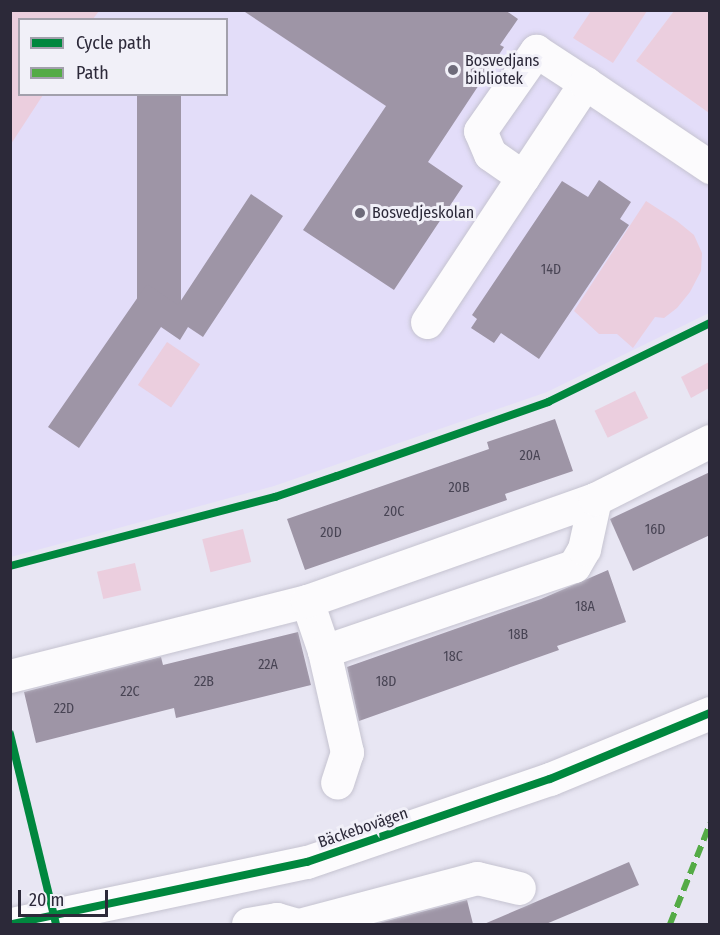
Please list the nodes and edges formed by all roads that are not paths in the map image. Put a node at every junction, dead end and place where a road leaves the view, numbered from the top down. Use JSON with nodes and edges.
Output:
{"nodes":[{"id":1,"x":585,"y":83,"type":"junction"},
{"id":2,"x":710,"y":167,"type":"edge"},
{"id":3,"x":523,"y":177,"type":"junction"},
{"id":4,"x":427,"y":322,"type":"dead end"},
{"id":5,"x":710,"y":441,"type":"edge"},
{"id":6,"x":595,"y":499,"type":"junction"},
{"id":7,"x":307,"y":601,"type":"junction"},
{"id":8,"x":324,"y":651,"type":"junction"},
{"id":9,"x":10,"y":676,"type":"edge"},
{"id":10,"x":710,"y":713,"type":"edge"},
{"id":11,"x":337,"y":782,"type":"dead end"},
{"id":12,"x":519,"y":888,"type":"dead end"},
{"id":13,"x":12,"y":924,"type":"edge"},
{"id":14,"x":248,"y":924,"type":"edge"},
{"id":15,"x":296,"y":924,"type":"edge"},
{"id":16,"x":303,"y":924,"type":"edge"}],
"edges":[{"from":1,"to":2,"type":"street"},
{"from":1,"to":3,"type":"street"},
{"from":1,"to":3,"type":"street"},
{"from":3,"to":4,"type":"street"},
{"from":5,"to":6,"type":"street"},
{"from":6,"to":7,"type":"street"},
{"from":6,"to":8,"type":"street"},
{"from":7,"to":8,"type":"street"},
{"from":7,"to":9,"type":"street"},
{"from":8,"to":11,"type":"street"},
{"from":10,"to":13,"type":"street","name":"Bäckebovägen"},
{"from":12,"to":16,"type":"street"},
{"from":14,"to":15,"type":"street"}]}
